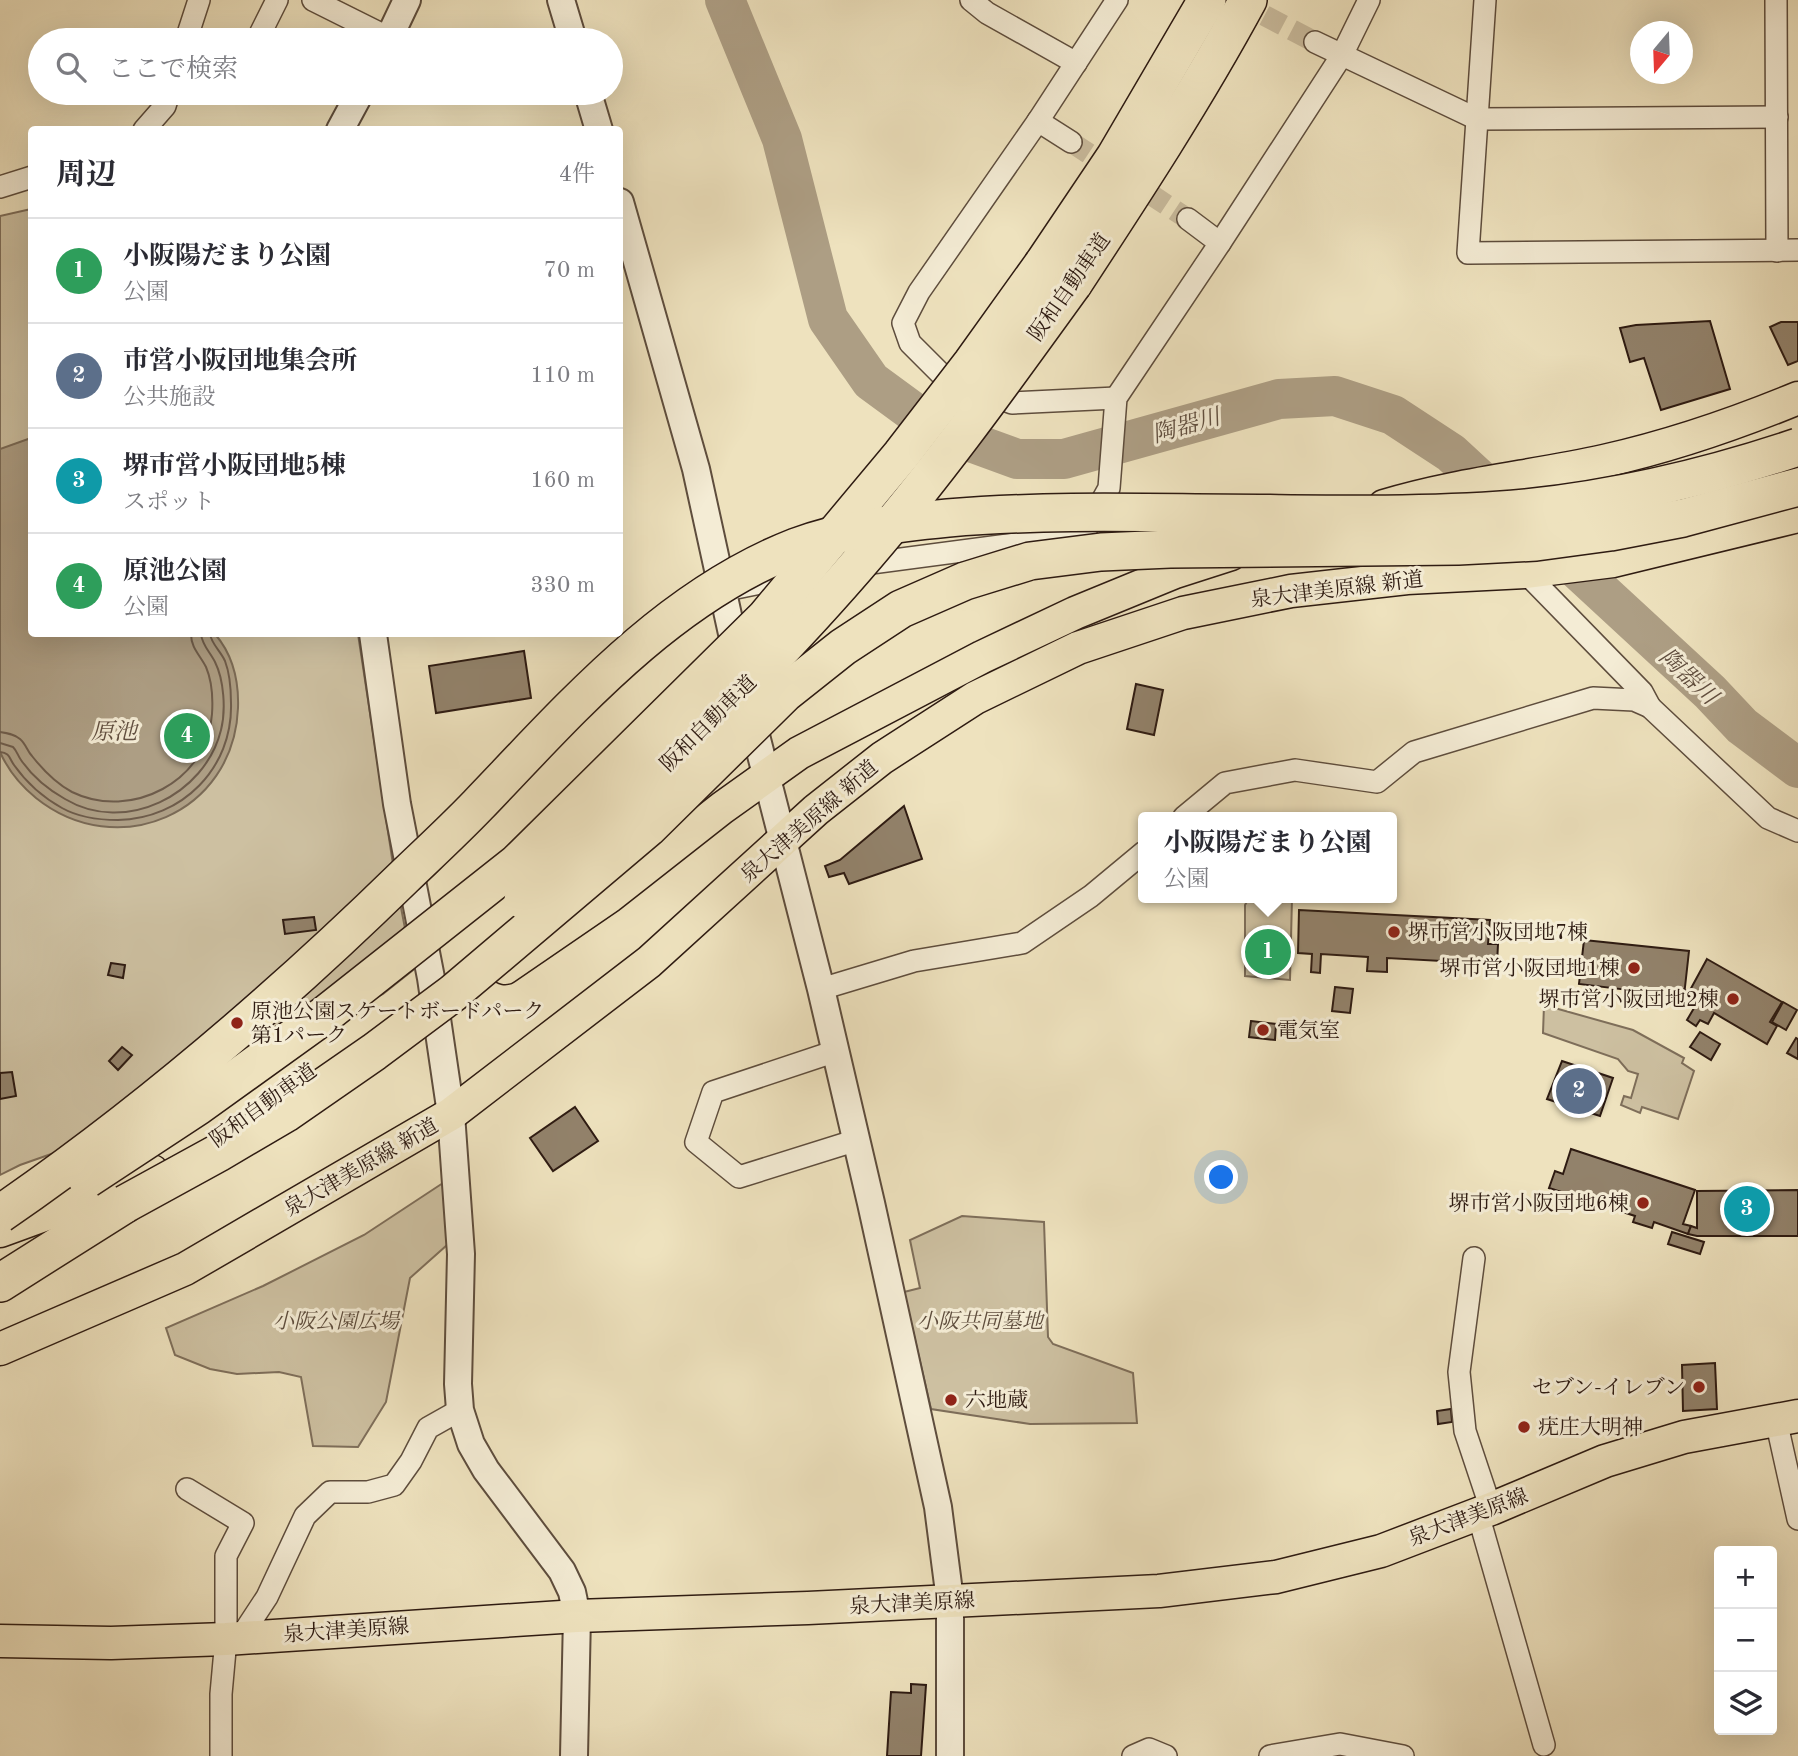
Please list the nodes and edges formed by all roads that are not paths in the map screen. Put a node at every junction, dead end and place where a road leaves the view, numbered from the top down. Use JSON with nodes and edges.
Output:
{"nodes":[{"id":1,"x":199,"y":0,"type":"edge"},
{"id":2,"x":277,"y":0,"type":"edge"},
{"id":3,"x":313,"y":0,"type":"edge"},
{"id":4,"x":408,"y":0,"type":"edge"},
{"id":5,"x":561,"y":0,"type":"edge"},
{"id":6,"x":971,"y":0,"type":"edge"},
{"id":7,"x":1117,"y":0,"type":"edge"},
{"id":8,"x":1207,"y":0,"type":"edge"},
{"id":9,"x":1248,"y":0,"type":"edge"},
{"id":10,"x":1369,"y":0,"type":"edge"},
{"id":11,"x":1485,"y":0,"type":"edge"},
{"id":12,"x":1776,"y":0,"type":"edge"},
{"id":13,"x":190,"y":28,"type":"edge"},
{"id":14,"x":263,"y":28,"type":"edge"},
{"id":15,"x":367,"y":28,"type":"edge"},
{"id":16,"x":394,"y":28,"type":"edge"},
{"id":17,"x":569,"y":28,"type":"edge"},
{"id":18,"x":1315,"y":42,"type":"tunnel mouth"},
{"id":19,"x":1342,"y":55,"type":"junction"},
{"id":20,"x":1076,"y":63,"type":"junction"},
{"id":21,"x":165,"y":105,"type":"edge"},
{"id":22,"x":354,"y":105,"type":"edge"},
{"id":23,"x":592,"y":105,"type":"edge"},
{"id":24,"x":1777,"y":117,"type":"junction"},
{"id":25,"x":1477,"y":119,"type":"junction"},
{"id":26,"x":1038,"y":121,"type":"junction"},
{"id":27,"x":148,"y":126,"type":"edge"},
{"id":28,"x":342,"y":126,"type":"edge"},
{"id":29,"x":598,"y":126,"type":"edge"},
{"id":30,"x":1071,"y":142,"type":"tunnel mouth"},
{"id":31,"x":28,"y":178,"type":"edge"},
{"id":32,"x":0,"y":187,"type":"edge"},
{"id":33,"x":623,"y":213,"type":"edge"},
{"id":34,"x":1188,"y":219,"type":"tunnel mouth"},
{"id":35,"x":1220,"y":243,"type":"junction"},
{"id":36,"x":1788,"y":250,"type":"edge"},
{"id":37,"x":1116,"y":398,"type":"junction"},
{"id":38,"x":1798,"y":398,"type":"edge"},
{"id":39,"x":1798,"y":447,"type":"edge"},
{"id":40,"x":1798,"y":487,"type":"edge"},
{"id":41,"x":1798,"y":516,"type":"edge"},
{"id":42,"x":1533,"y":571,"type":"junction"},
{"id":43,"x":722,"y":591,"type":"junction"},
{"id":44,"x":373,"y":637,"type":"edge"},
{"id":45,"x":1650,"y":707,"type":"junction"},
{"id":46,"x":766,"y":776,"type":"junction"},
{"id":47,"x":1190,"y":812,"type":"edge"},
{"id":48,"x":1798,"y":831,"type":"edge"},
{"id":49,"x":784,"y":839,"type":"junction"},
{"id":50,"x":1138,"y":857,"type":"edge"},
{"id":51,"x":821,"y":989,"type":"junction"},
{"id":52,"x":436,"y":1019,"type":"junction"},
{"id":53,"x":836,"y":1051,"type":"junction"},
{"id":54,"x":451,"y":1114,"type":"junction"},
{"id":55,"x":857,"y":1140,"type":"junction"},
{"id":56,"x":125,"y":1204,"type":"junction"},
{"id":57,"x":0,"y":1214,"type":"edge"},
{"id":58,"x":0,"y":1232,"type":"edge"},
{"id":59,"x":1474,"y":1258,"type":"dead end"},
{"id":60,"x":0,"y":1283,"type":"edge"},
{"id":61,"x":0,"y":1349,"type":"edge"},
{"id":62,"x":460,"y":1410,"type":"junction"},
{"id":63,"x":1787,"y":1418,"type":"edge"},
{"id":64,"x":187,"y":1489,"type":"dead end"},
{"id":65,"x":1485,"y":1512,"type":"junction"},
{"id":66,"x":1798,"y":1519,"type":"edge"},
{"id":67,"x":950,"y":1600,"type":"junction"},
{"id":68,"x":578,"y":1616,"type":"junction"},
{"id":69,"x":233,"y":1638,"type":"junction"},
{"id":70,"x":0,"y":1641,"type":"edge"},
{"id":71,"x":1544,"y":1745,"type":"dead end"},
{"id":72,"x":221,"y":1756,"type":"edge"},
{"id":73,"x":574,"y":1756,"type":"edge"},
{"id":74,"x":950,"y":1756,"type":"edge"},
{"id":75,"x":1133,"y":1756,"type":"edge"},
{"id":76,"x":1166,"y":1756,"type":"edge"},
{"id":77,"x":1270,"y":1756,"type":"edge"},
{"id":78,"x":1403,"y":1756,"type":"edge"}],
"edges":[{"from":1,"to":13,"type":"street"},
{"from":2,"to":14,"type":"street"},
{"from":3,"to":15,"type":"street"},
{"from":4,"to":16,"type":"street"},
{"from":5,"to":17,"type":"street"},
{"from":6,"to":20,"type":"street"},
{"from":7,"to":20,"type":"street"},
{"from":8,"to":58,"type":"highway","name":"阪和自動車道","bridge":true},
{"from":9,"to":56,"type":"highway","name":"阪和自動車道","bridge":true},
{"from":10,"to":19,"type":"street"},
{"from":11,"to":25,"type":"street"},
{"from":12,"to":24,"type":"street"},
{"from":18,"to":19,"type":"street"},
{"from":19,"to":25,"type":"street"},
{"from":19,"to":35,"type":"street"},
{"from":20,"to":26,"type":"street"},
{"from":21,"to":27,"type":"street"},
{"from":22,"to":28,"type":"street"},
{"from":23,"to":29,"type":"street"},
{"from":24,"to":25,"type":"street"},
{"from":24,"to":36,"type":"street"},
{"from":25,"to":36,"type":"street"},
{"from":26,"to":30,"type":"street"},
{"from":26,"to":37,"type":"street"},
{"from":31,"to":32,"type":"street"},
{"from":33,"to":43,"type":"street"},
{"from":34,"to":35,"type":"street"},
{"from":35,"to":37,"type":"street"},
{"from":37,"to":43,"type":"street"},
{"from":38,"to":46,"type":"main road"},
{"from":39,"to":57,"type":"highway","bridge":true},
{"from":40,"to":56,"type":"highway","bridge":true},
{"from":41,"to":42,"type":"main road","name":"泉大津美原線 新道"},
{"from":42,"to":45,"type":"street"},
{"from":42,"to":49,"type":"main road","name":"泉大津美原線 新道"},
{"from":43,"to":46,"type":"street"},
{"from":44,"to":52,"type":"street"},
{"from":45,"to":47,"type":"street"},
{"from":45,"to":48,"type":"street"},
{"from":46,"to":49,"type":"street"},
{"from":46,"to":52,"type":"main road"},
{"from":49,"to":51,"type":"street"},
{"from":49,"to":54,"type":"main road","name":"泉大津美原線 新道"},
{"from":50,"to":51,"type":"street"},
{"from":51,"to":53,"type":"street"},
{"from":52,"to":54,"type":"street"},
{"from":52,"to":58,"type":"main road"},
{"from":53,"to":55,"type":"street"},
{"from":53,"to":55,"type":"street"},
{"from":54,"to":61,"type":"main road","name":"泉大津美原線 新道"},
{"from":54,"to":62,"type":"street"},
{"from":55,"to":67,"type":"street"},
{"from":56,"to":60,"type":"highway","name":"阪和自動車道"},
{"from":59,"to":65,"type":"street"},
{"from":62,"to":68,"type":"street"},
{"from":62,"to":69,"type":"street"},
{"from":63,"to":65,"type":"main road","name":"泉大津美原線"},
{"from":63,"to":66,"type":"street"},
{"from":64,"to":69,"type":"street"},
{"from":65,"to":67,"type":"main road","name":"泉大津美原線"},
{"from":65,"to":71,"type":"street"},
{"from":67,"to":68,"type":"main road","name":"泉大津美原線"},
{"from":67,"to":74,"type":"street"},
{"from":68,"to":69,"type":"main road","name":"泉大津美原線"},
{"from":68,"to":73,"type":"street"},
{"from":69,"to":70,"type":"main road","name":"泉大津美原線"},
{"from":69,"to":72,"type":"street"},
{"from":75,"to":76,"type":"street"},
{"from":77,"to":78,"type":"street"}]}
